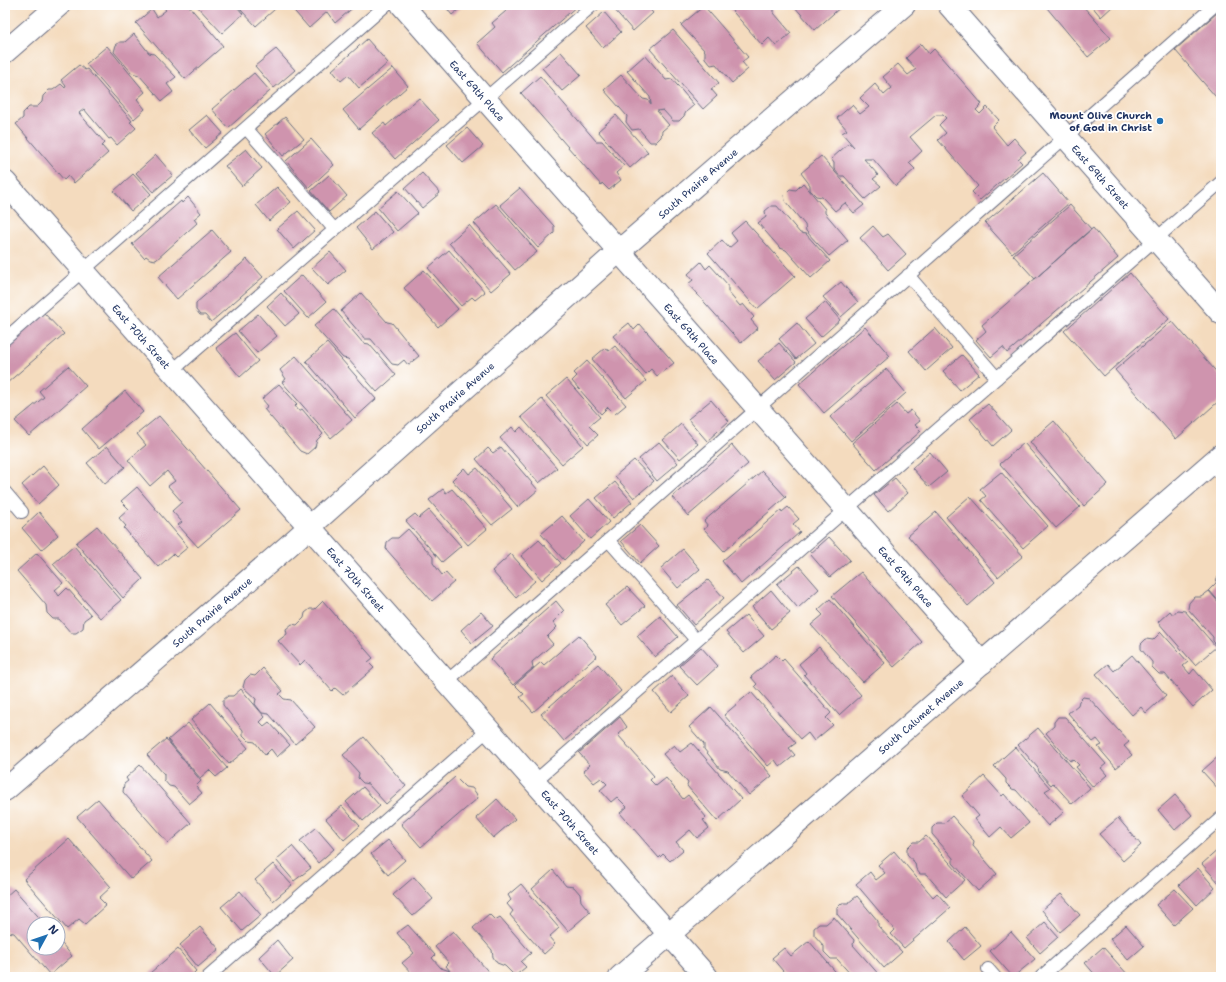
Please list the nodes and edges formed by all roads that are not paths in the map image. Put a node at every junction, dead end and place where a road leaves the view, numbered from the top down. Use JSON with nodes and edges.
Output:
{"nodes":[{"id":1,"x":59,"y":5,"type":"edge"},
{"id":2,"x":386,"y":5,"type":"edge"},
{"id":3,"x":402,"y":5,"type":"edge"},
{"id":4,"x":593,"y":5,"type":"edge"},
{"id":5,"x":904,"y":5,"type":"edge"},
{"id":6,"x":949,"y":5,"type":"edge"},
{"id":7,"x":1215,"y":5,"type":"edge"},
{"id":8,"x":5,"y":52,"type":"edge"},
{"id":9,"x":484,"y":98,"type":"junction"},
{"id":10,"x":246,"y":128,"type":"junction"},
{"id":11,"x":1065,"y":136,"type":"junction"},
{"id":12,"x":5,"y":182,"type":"edge"},
{"id":13,"x":1221,"y":182,"type":"edge"},
{"id":14,"x":334,"y":229,"type":"junction"},
{"id":15,"x":1156,"y":239,"type":"junction"},
{"id":16,"x":619,"y":251,"type":"junction"},
{"id":17,"x":83,"y":270,"type":"junction"},
{"id":18,"x":908,"y":275,"type":"junction"},
{"id":19,"x":1221,"y":313,"type":"edge"},
{"id":20,"x":5,"y":339,"type":"edge"},
{"id":21,"x":172,"y":370,"type":"junction"},
{"id":22,"x":997,"y":378,"type":"junction"},
{"id":23,"x":758,"y":408,"type":"junction"},
{"id":24,"x":1221,"y":455,"type":"edge"},
{"id":25,"x":5,"y":492,"type":"edge"},
{"id":26,"x":846,"y":509,"type":"junction"},
{"id":27,"x":22,"y":512,"type":"dead end"},
{"id":28,"x":309,"y":527,"type":"junction"},
{"id":29,"x":608,"y":540,"type":"junction"},
{"id":30,"x":696,"y":640,"type":"junction"},
{"id":31,"x":982,"y":663,"type":"junction"},
{"id":32,"x":446,"y":682,"type":"junction"},
{"id":33,"x":488,"y":730,"type":"junction"},
{"id":34,"x":534,"y":782,"type":"junction"},
{"id":35,"x":5,"y":790,"type":"edge"},
{"id":36,"x":1221,"y":818,"type":"edge"},
{"id":37,"x":669,"y":934,"type":"junction"},
{"id":38,"x":208,"y":977,"type":"edge"},
{"id":39,"x":620,"y":977,"type":"edge"},
{"id":40,"x":707,"y":977,"type":"edge"},
{"id":41,"x":1041,"y":977,"type":"edge"}],
"edges":[{"from":1,"to":8,"type":"street"},
{"from":2,"to":10,"type":"lane"},
{"from":3,"to":9,"type":"street","name":"East 69th Place"},
{"from":4,"to":9,"type":"lane"},
{"from":5,"to":16,"type":"street","name":"South Prairie Avenue"},
{"from":6,"to":11,"type":"street","name":"East 69th Street"},
{"from":7,"to":11,"type":"lane"},
{"from":9,"to":14,"type":"lane"},
{"from":9,"to":16,"type":"street","name":"East 69th Place"},
{"from":10,"to":14,"type":"lane"},
{"from":10,"to":17,"type":"lane"},
{"from":11,"to":15,"type":"street","name":"East 69th Street"},
{"from":11,"to":18,"type":"lane"},
{"from":12,"to":17,"type":"street","name":"East 70th Street"},
{"from":13,"to":15,"type":"lane"},
{"from":14,"to":21,"type":"lane"},
{"from":15,"to":19,"type":"street","name":"East 69th Street"},
{"from":15,"to":22,"type":"lane"},
{"from":16,"to":23,"type":"street","name":"East 69th Place"},
{"from":16,"to":28,"type":"street","name":"South Prairie Avenue"},
{"from":17,"to":20,"type":"lane"},
{"from":17,"to":21,"type":"street","name":"East 70th Street"},
{"from":18,"to":22,"type":"lane"},
{"from":18,"to":23,"type":"lane"},
{"from":21,"to":28,"type":"street","name":"East 70th Street"},
{"from":22,"to":26,"type":"lane"},
{"from":23,"to":26,"type":"street","name":"East 69th Place"},
{"from":23,"to":29,"type":"lane"},
{"from":24,"to":31,"type":"street","name":"South Calumet Avenue"},
{"from":25,"to":27,"type":"lane"},
{"from":26,"to":30,"type":"lane"},
{"from":26,"to":31,"type":"street","name":"East 69th Place"},
{"from":28,"to":32,"type":"street","name":"East 70th Street"},
{"from":28,"to":35,"type":"street","name":"South Prairie Avenue"},
{"from":29,"to":30,"type":"lane"},
{"from":29,"to":32,"type":"lane"},
{"from":30,"to":34,"type":"lane"},
{"from":31,"to":37,"type":"street","name":"South Calumet Avenue"},
{"from":32,"to":33,"type":"street","name":"East 70th Street"},
{"from":33,"to":34,"type":"street","name":"East 70th Street"},
{"from":33,"to":38,"type":"lane"},
{"from":34,"to":37,"type":"street","name":"East 70th Street"},
{"from":36,"to":41,"type":"lane"},
{"from":37,"to":39,"type":"street","name":"South Calumet Avenue"},
{"from":37,"to":40,"type":"street","name":"East 70th Street"}]}
